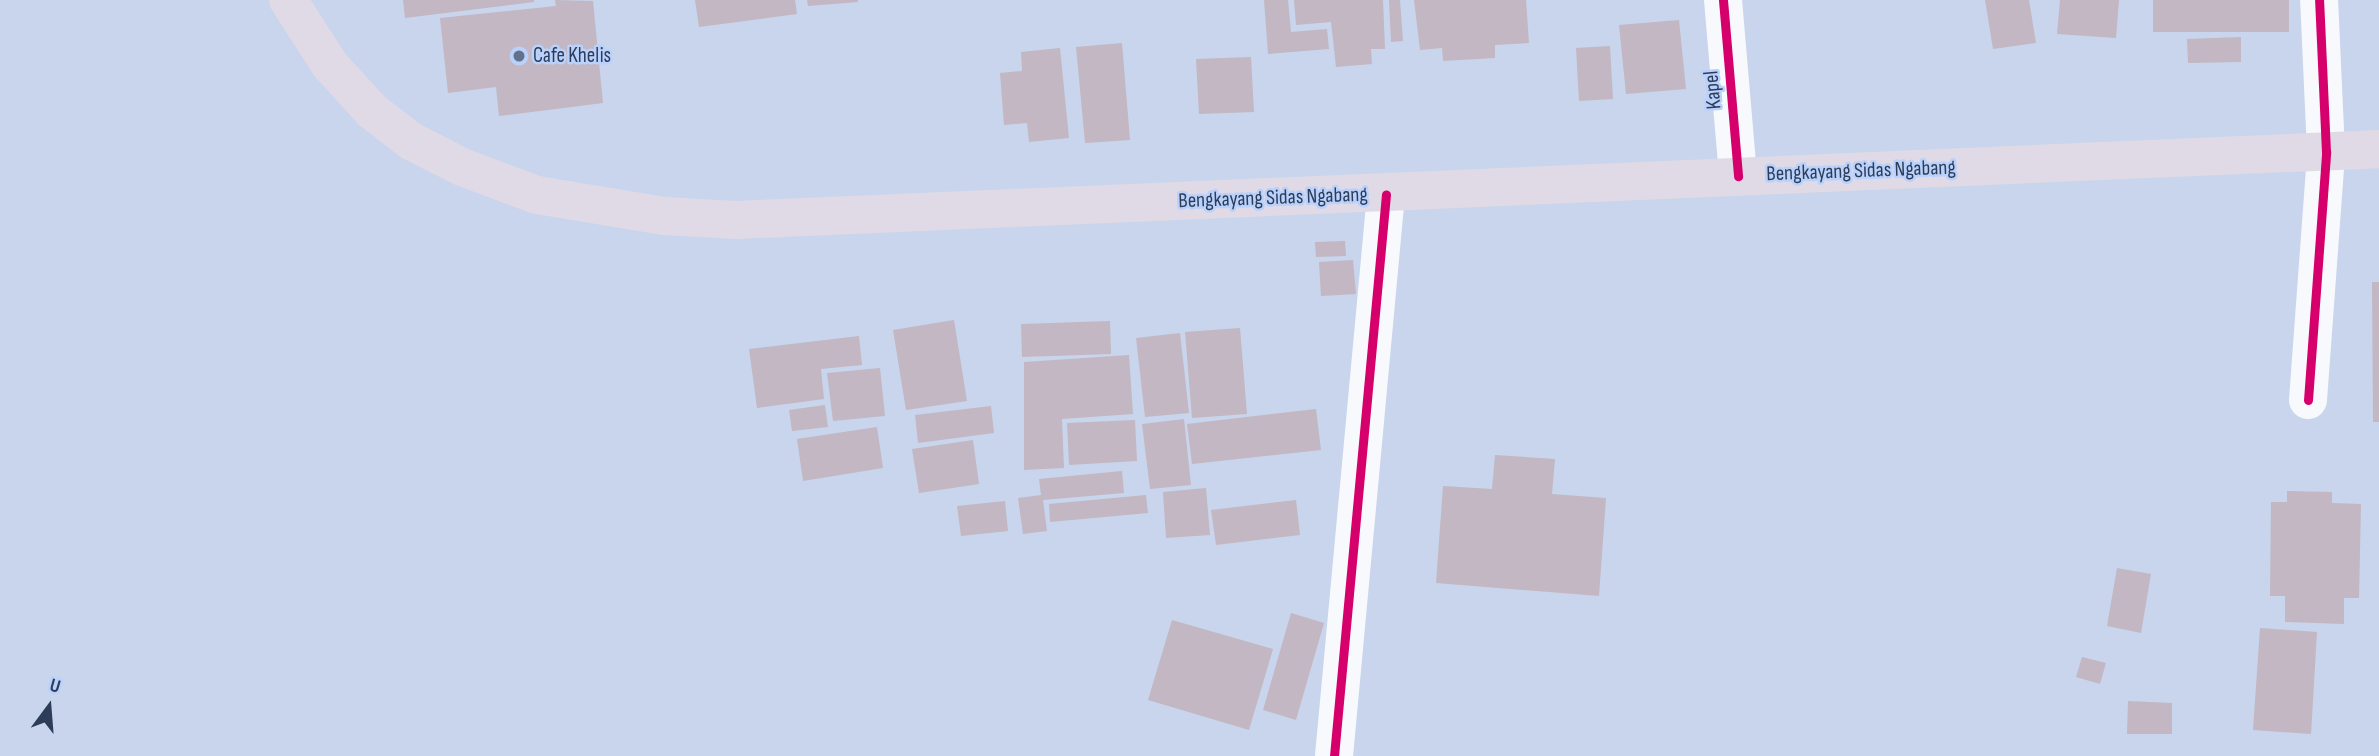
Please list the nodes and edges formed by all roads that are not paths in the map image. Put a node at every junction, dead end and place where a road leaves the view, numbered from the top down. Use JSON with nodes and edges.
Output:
{"nodes":[{"id":1,"x":288,"y":0,"type":"edge"},
{"id":2,"x":1723,"y":0,"type":"edge"},
{"id":3,"x":2319,"y":0,"type":"edge"},
{"id":4,"x":2379,"y":149,"type":"edge"},
{"id":5,"x":2326,"y":152,"type":"junction"},
{"id":6,"x":1738,"y":176,"type":"junction"},
{"id":7,"x":1385,"y":194,"type":"junction"},
{"id":8,"x":2308,"y":400,"type":"dead end"},
{"id":9,"x":1334,"y":756,"type":"edge"}],
"edges":[{"from":1,"to":7,"type":"highway","name":"Bengkayang Sidas Ngabang"},
{"from":2,"to":6,"type":"street","name":"Kapel"},
{"from":3,"to":5,"type":"street"},
{"from":4,"to":5,"type":"highway","name":"Bengkayang Sidas Ngabang"},
{"from":5,"to":6,"type":"highway","name":"Bengkayang Sidas Ngabang"},
{"from":5,"to":8,"type":"street"},
{"from":6,"to":7,"type":"highway","name":"Bengkayang Sidas Ngabang"},
{"from":7,"to":9,"type":"street"}]}
